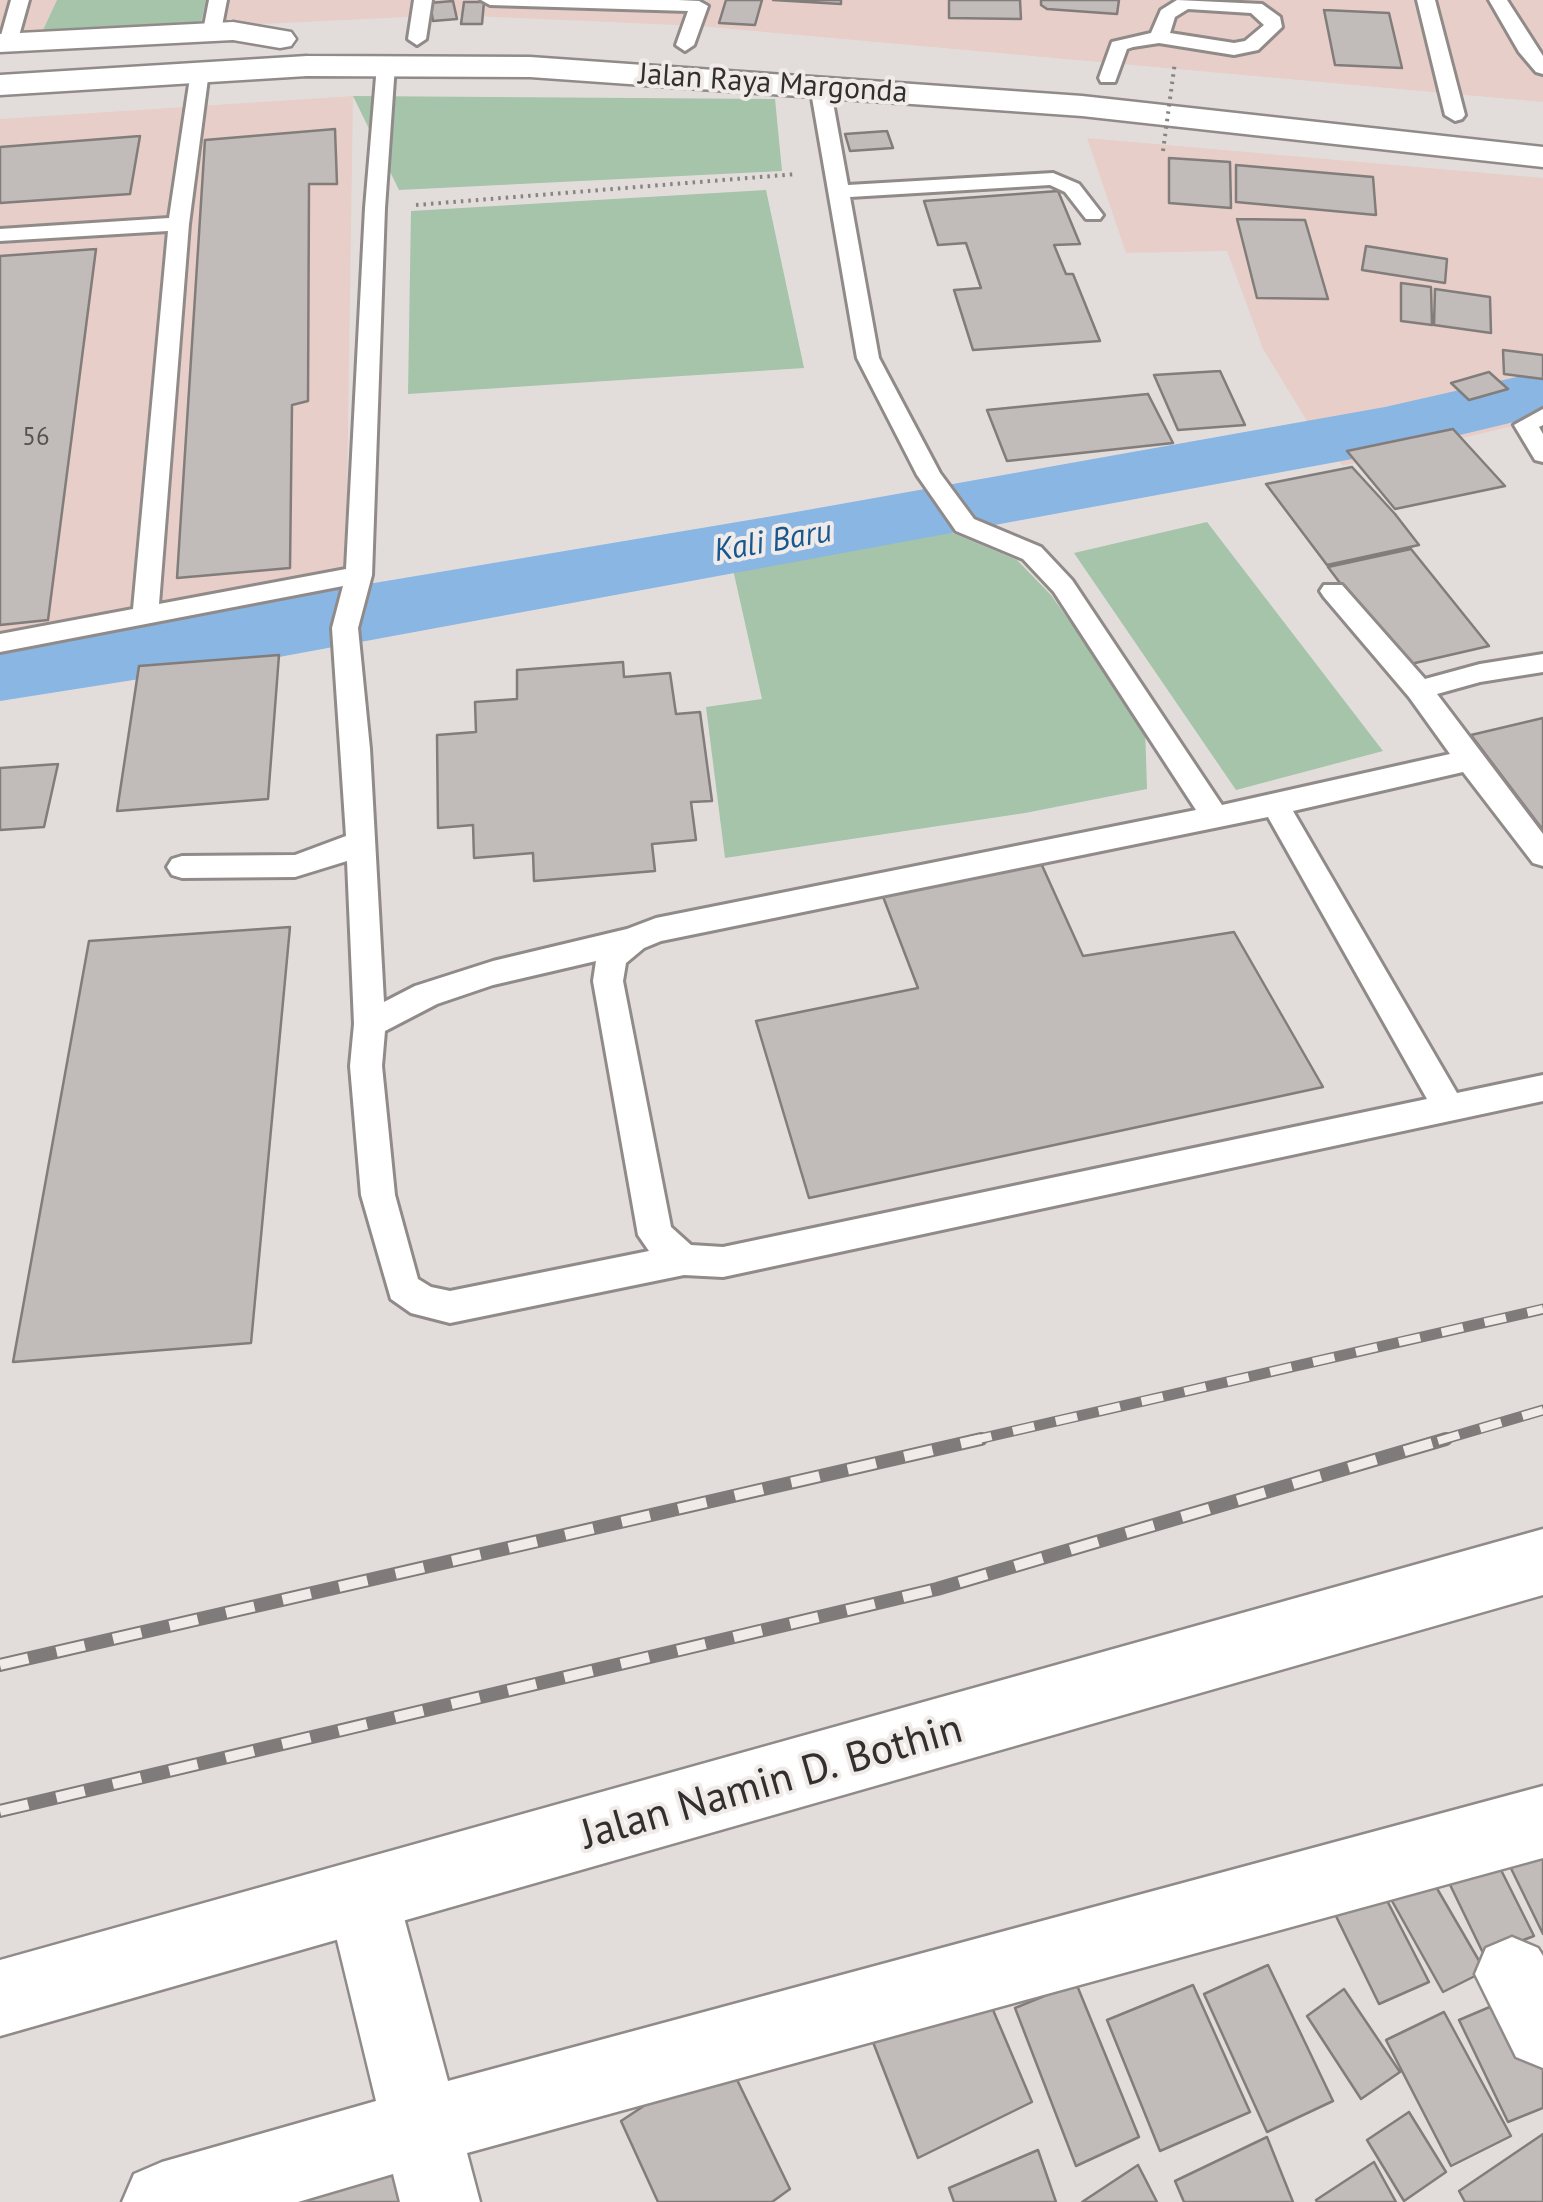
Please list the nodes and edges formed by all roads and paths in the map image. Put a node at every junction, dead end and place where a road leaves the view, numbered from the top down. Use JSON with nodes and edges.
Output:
{"nodes":[{"id":1,"x":20,"y":0,"type":"edge"},
{"id":2,"x":423,"y":0,"type":"edge"},
{"id":3,"x":490,"y":0,"type":"edge"},
{"id":4,"x":1290,"y":0,"type":"edge"},
{"id":5,"x":1426,"y":0,"type":"edge"},
{"id":6,"x":1498,"y":0,"type":"edge"},
{"id":7,"x":215,"y":16,"type":"edge"},
{"id":8,"x":1274,"y":20,"type":"junction"},
{"id":9,"x":1159,"y":37,"type":"junction"},
{"id":10,"x":417,"y":38,"type":"junction"},
{"id":11,"x":280,"y":39,"type":"junction"},
{"id":12,"x":610,"y":42,"type":"dead end"},
{"id":13,"x":648,"y":43,"type":"dead end"},
{"id":14,"x":685,"y":45,"type":"junction"},
{"id":15,"x":3,"y":48,"type":"edge"},
{"id":16,"x":725,"y":48,"type":"dead end"},
{"id":17,"x":386,"y":65,"type":"junction"},
{"id":18,"x":1543,"y":68,"type":"edge"},
{"id":19,"x":200,"y":70,"type":"junction"},
{"id":20,"x":1073,"y":74,"type":"dead end"},
{"id":21,"x":1176,"y":74,"type":"joint"},
{"id":22,"x":1108,"y":78,"type":"junction"},
{"id":23,"x":0,"y":85,"type":"edge"},
{"id":24,"x":820,"y":86,"type":"junction"},
{"id":25,"x":1416,"y":110,"type":"dead end"},
{"id":26,"x":1455,"y":115,"type":"junction"},
{"id":27,"x":1490,"y":118,"type":"dead end"},
{"id":28,"x":1163,"y":152,"type":"dead end"},
{"id":29,"x":1543,"y":157,"type":"edge"},
{"id":30,"x":836,"y":182,"type":"junction"},
{"id":31,"x":375,"y":208,"type":"junction"},
{"id":32,"x":1093,"y":214,"type":"dead end"},
{"id":33,"x":179,"y":224,"type":"junction"},
{"id":34,"x":0,"y":236,"type":"edge"},
{"id":35,"x":1543,"y":416,"type":"edge"},
{"id":36,"x":1543,"y":455,"type":"edge"},
{"id":37,"x":358,"y":577,"type":"junction"},
{"id":38,"x":1333,"y":591,"type":"dead end"},
{"id":39,"x":145,"y":617,"type":"junction"},
{"id":40,"x":0,"y":642,"type":"edge"},
{"id":41,"x":1543,"y":663,"type":"edge"},
{"id":42,"x":1419,"y":690,"type":"junction"},
{"id":43,"x":1469,"y":760,"type":"junction"},
{"id":44,"x":1275,"y":806,"type":"junction"},
{"id":45,"x":1215,"y":817,"type":"junction"},
{"id":46,"x":360,"y":842,"type":"junction"},
{"id":47,"x":1543,"y":855,"type":"edge"},
{"id":48,"x":182,"y":868,"type":"dead end"},
{"id":49,"x":633,"y":940,"type":"junction"},
{"id":50,"x":370,"y":1024,"type":"junction"},
{"id":51,"x":1543,"y":1088,"type":"edge"},
{"id":52,"x":1450,"y":1110,"type":"junction"},
{"id":53,"x":684,"y":1260,"type":"junction"},
{"id":54,"x":1543,"y":1562,"type":"edge"},
{"id":55,"x":1543,"y":1822,"type":"edge"},
{"id":56,"x":363,"y":1898,"type":"junction"},
{"id":57,"x":0,"y":1998,"type":"edge"},
{"id":58,"x":420,"y":2127,"type":"junction"},
{"id":59,"x":162,"y":2202,"type":"edge"},
{"id":60,"x":440,"y":2202,"type":"edge"}],
"edges":[{"from":1,"to":15,"type":"lane"},
{"from":2,"to":10,"type":"lane"},
{"from":3,"to":14,"type":"lane"},
{"from":4,"to":8,"type":"lane"},
{"from":5,"to":26,"type":"lane"},
{"from":6,"to":18,"type":"lane"},
{"from":7,"to":11,"type":"main road","name":"Jalan Raya Margonda"},
{"from":7,"to":15,"type":"main road","name":"Jalan Raya Margonda"},
{"from":8,"to":9,"type":"lane"},
{"from":8,"to":9,"type":"lane"},
{"from":9,"to":22,"type":"lane"},
{"from":10,"to":11,"type":"main road","name":"Jalan Raya Margonda"},
{"from":10,"to":12,"type":"main road","name":"Jalan Raya Margonda"},
{"from":11,"to":15,"type":"main road","name":"Jalan Raya Margonda"},
{"from":13,"to":14,"type":"main road","name":"Jalan Raya Margonda"},
{"from":14,"to":16,"type":"main road","name":"Jalan Raya Margonda"},
{"from":17,"to":19,"type":"main road","name":"Jalan Raya Margonda"},
{"from":17,"to":24,"type":"main road","name":"Jalan Raya Margonda"},
{"from":17,"to":31,"type":"lane"},
{"from":19,"to":23,"type":"main road","name":"Jalan Raya Margonda"},
{"from":19,"to":33,"type":"lane"},
{"from":20,"to":22,"type":"main road"},
{"from":21,"to":22,"type":"main road"},
{"from":21,"to":28,"type":"path","bridge":true},
{"from":24,"to":29,"type":"main road","name":"Jalan Raya Margonda"},
{"from":24,"to":30,"type":"lane"},
{"from":25,"to":26,"type":"main road"},
{"from":26,"to":27,"type":"main road"},
{"from":30,"to":31,"type":"path"},
{"from":30,"to":32,"type":"lane"},
{"from":30,"to":45,"type":"lane"},
{"from":31,"to":37,"type":"lane"},
{"from":33,"to":34,"type":"lane"},
{"from":33,"to":39,"type":"lane"},
{"from":35,"to":36,"type":"lane"},
{"from":37,"to":39,"type":"lane"},
{"from":37,"to":46,"type":"lane"},
{"from":38,"to":42,"type":"lane"},
{"from":39,"to":40,"type":"lane"},
{"from":41,"to":42,"type":"lane"},
{"from":42,"to":43,"type":"lane"},
{"from":43,"to":44,"type":"lane"},
{"from":43,"to":47,"type":"lane"},
{"from":44,"to":45,"type":"lane"},
{"from":44,"to":52,"type":"lane"},
{"from":45,"to":49,"type":"lane"},
{"from":46,"to":48,"type":"lane"},
{"from":46,"to":50,"type":"lane"},
{"from":49,"to":50,"type":"lane"},
{"from":49,"to":53,"type":"lane"},
{"from":50,"to":53,"type":"lane"},
{"from":51,"to":52,"type":"lane"},
{"from":52,"to":53,"type":"lane"},
{"from":54,"to":56,"type":"main road","name":"Jalan Namin D. Bothin"},
{"from":55,"to":58,"type":"main road"},
{"from":56,"to":57,"type":"main road","name":"Jalan Namin D. Bothin"},
{"from":56,"to":58,"type":"main road"},
{"from":58,"to":59,"type":"main road"},
{"from":58,"to":60,"type":"main road"}]}
